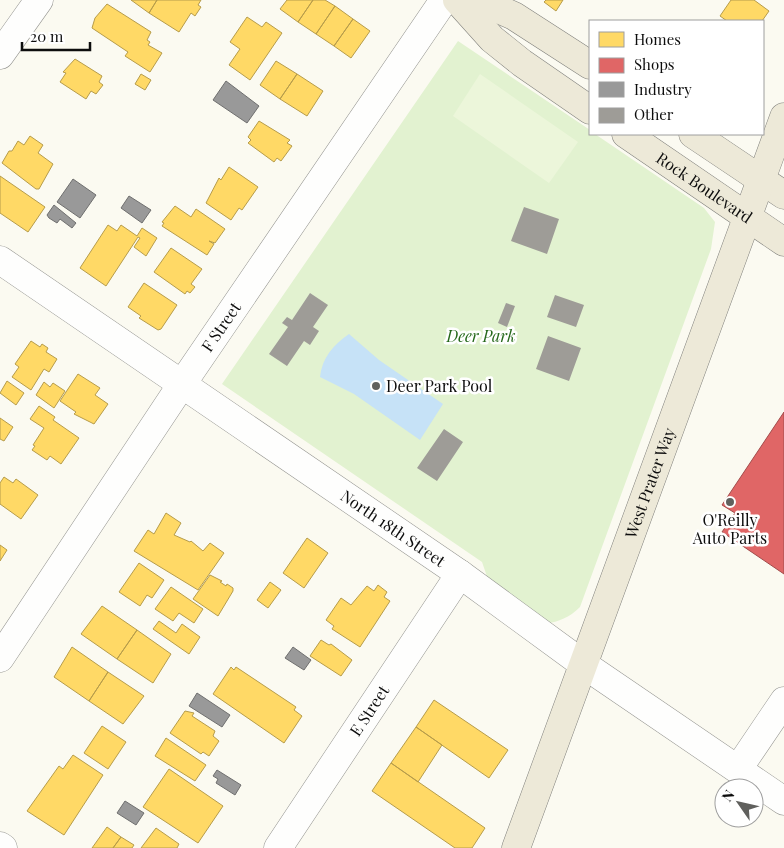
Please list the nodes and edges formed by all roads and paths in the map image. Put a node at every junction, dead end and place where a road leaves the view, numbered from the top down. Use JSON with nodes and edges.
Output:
{"nodes":[{"id":1,"x":39,"y":0,"type":"edge"},
{"id":2,"x":444,"y":0,"type":"edge"},
{"id":3,"x":457,"y":0,"type":"edge"},
{"id":4,"x":478,"y":0,"type":"edge"},
{"id":5,"x":0,"y":56,"type":"edge"},
{"id":6,"x":589,"y":65,"type":"edge"},
{"id":7,"x":589,"y":109,"type":"edge"},
{"id":8,"x":784,"y":117,"type":"edge"},
{"id":9,"x":627,"y":135,"type":"edge"},
{"id":10,"x":695,"y":135,"type":"edge"},
{"id":11,"x":761,"y":178,"type":"junction"},
{"id":12,"x":784,"y":195,"type":"edge"},
{"id":13,"x":746,"y":216,"type":"junction"},
{"id":14,"x":784,"y":242,"type":"edge"},
{"id":15,"x":0,"y":260,"type":"edge"},
{"id":16,"x":182,"y":384,"type":"junction"},
{"id":17,"x":460,"y":574,"type":"junction"},
{"id":18,"x":0,"y":658,"type":"edge"},
{"id":19,"x":583,"y":664,"type":"junction"},
{"id":20,"x":784,"y":702,"type":"edge"},
{"id":21,"x":738,"y":769,"type":"junction"},
{"id":22,"x":784,"y":801,"type":"edge"},
{"id":23,"x":278,"y":848,"type":"edge"},
{"id":24,"x":516,"y":848,"type":"edge"}],
"edges":[{"from":1,"to":5,"type":"street"},
{"from":2,"to":16,"type":"street","name":"F Street"},
{"from":3,"to":7,"type":"main road"},
{"from":4,"to":6,"type":"main road"},
{"from":8,"to":11,"type":"main road","name":"West Prater Way"},
{"from":9,"to":13,"type":"main road","name":"Rock Boulevard"},
{"from":10,"to":11,"type":"main road"},
{"from":11,"to":12,"type":"main road"},
{"from":11,"to":13,"type":"main road","name":"West Prater Way"},
{"from":13,"to":14,"type":"main road","name":"Rock Boulevard"},
{"from":13,"to":19,"type":"main road","name":"West Prater Way"},
{"from":15,"to":16,"type":"street","name":"North 18th Street"},
{"from":16,"to":17,"type":"street","name":"North 18th Street"},
{"from":16,"to":18,"type":"street","name":"F Street"},
{"from":17,"to":19,"type":"street","name":"North 18th Street"},
{"from":17,"to":23,"type":"street","name":"E Street"},
{"from":19,"to":21,"type":"street","name":"North 18th Street"},
{"from":19,"to":24,"type":"main road","name":"West Prater Way"},
{"from":20,"to":21,"type":"street"},
{"from":21,"to":22,"type":"street","name":"North 18th Street"}]}
